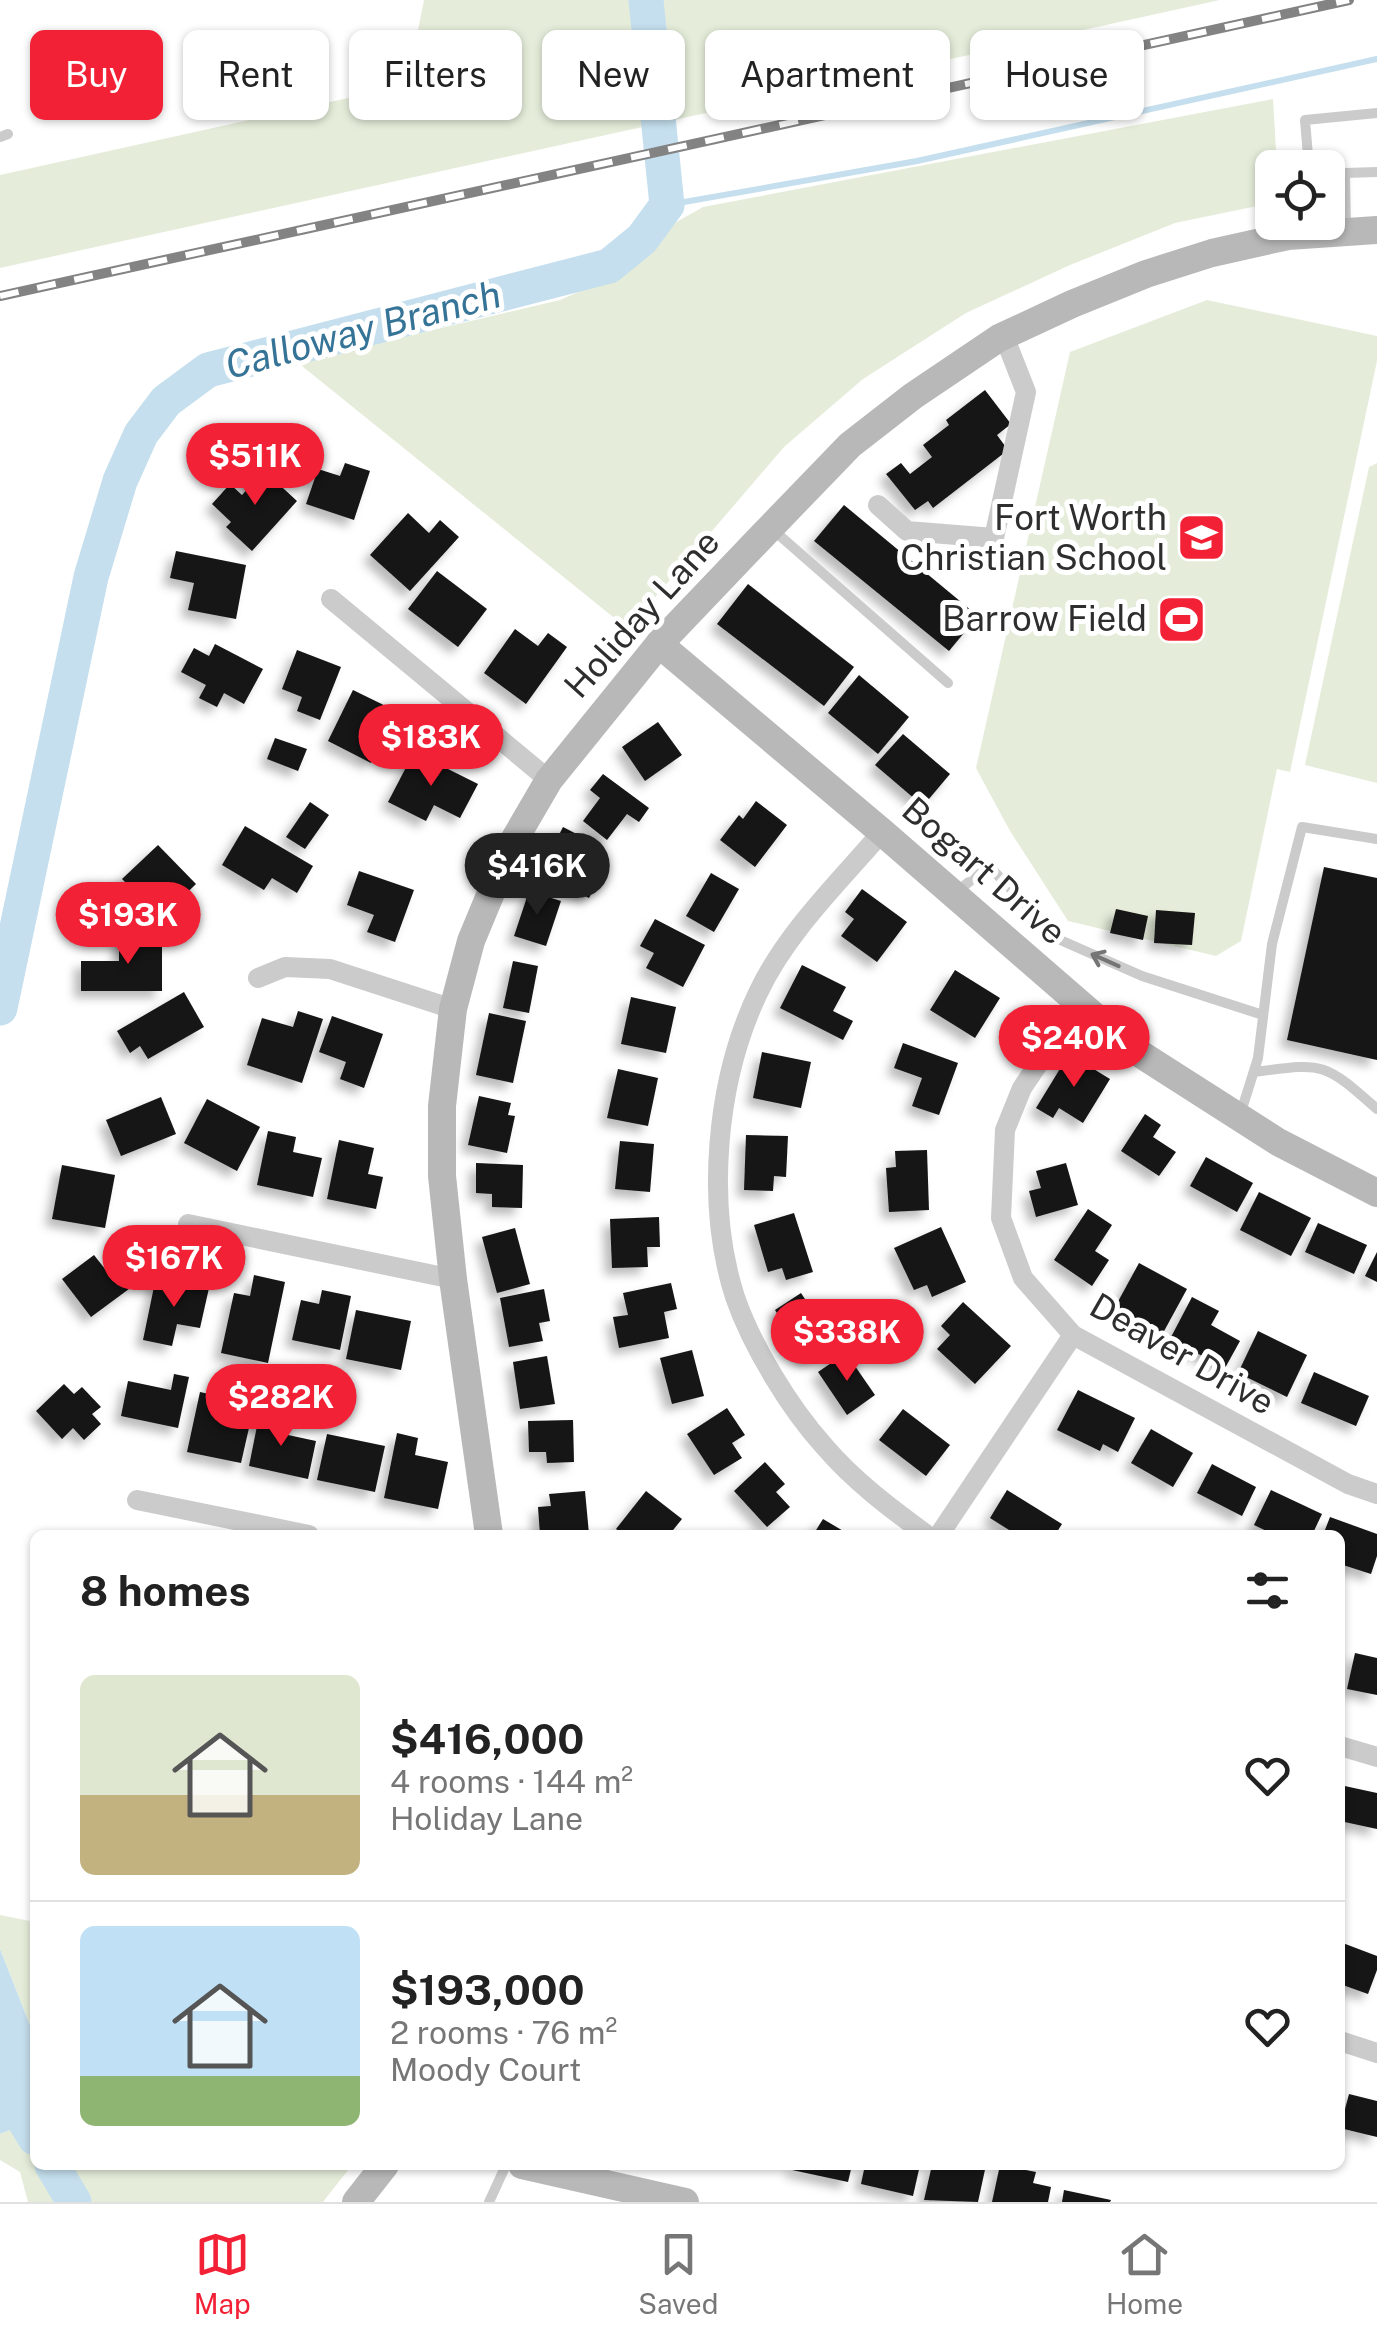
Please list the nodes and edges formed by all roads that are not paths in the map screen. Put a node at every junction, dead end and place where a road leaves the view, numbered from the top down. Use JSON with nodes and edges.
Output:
{"nodes":[{"id":1,"x":1377,"y":114,"type":"edge"},
{"id":2,"x":1308,"y":150,"type":"edge"},
{"id":3,"x":1377,"y":172,"type":"edge"},
{"id":4,"x":1345,"y":173,"type":"edge"},
{"id":5,"x":1345,"y":202,"type":"edge"},
{"id":6,"x":1377,"y":230,"type":"edge"},
{"id":7,"x":1346,"y":231,"type":"junction"},
{"id":8,"x":1004,"y":336,"type":"junction"},
{"id":9,"x":878,"y":505,"type":"dead end"},
{"id":10,"x":770,"y":528,"type":"junction"},
{"id":11,"x":330,"y":599,"type":"dead end"},
{"id":12,"x":660,"y":644,"type":"junction"},
{"id":13,"x":948,"y":683,"type":"dead end"},
{"id":14,"x":548,"y":780,"type":"junction"},
{"id":15,"x":882,"y":832,"type":"junction"},
{"id":16,"x":1377,"y":838,"type":"edge"},
{"id":17,"x":954,"y":894,"type":"junction"},
{"id":18,"x":258,"y":978,"type":"dead end"},
{"id":19,"x":1079,"y":1004,"type":"junction"},
{"id":20,"x":453,"y":1009,"type":"junction"},
{"id":21,"x":1264,"y":1015,"type":"junction"},
{"id":22,"x":1254,"y":1072,"type":"junction"},
{"id":23,"x":1377,"y":1108,"type":"edge"},
{"id":24,"x":1239,"y":1118,"type":"junction"},
{"id":25,"x":1375,"y":1188,"type":"edge"},
{"id":26,"x":188,"y":1224,"type":"dead end"},
{"id":27,"x":453,"y":1279,"type":"junction"},
{"id":28,"x":1073,"y":1335,"type":"junction"},
{"id":29,"x":1377,"y":1494,"type":"edge"},
{"id":30,"x":138,"y":1500,"type":"dead end"},
{"id":31,"x":285,"y":1530,"type":"edge"},
{"id":32,"x":488,"y":1530,"type":"edge"},
{"id":33,"x":920,"y":1530,"type":"edge"},
{"id":34,"x":941,"y":1530,"type":"edge"},
{"id":35,"x":1345,"y":1747,"type":"edge"},
{"id":36,"x":1377,"y":1757,"type":"edge"},
{"id":37,"x":1345,"y":2043,"type":"edge"},
{"id":38,"x":1377,"y":2053,"type":"edge"},
{"id":39,"x":382,"y":2170,"type":"edge"},
{"id":40,"x":504,"y":2170,"type":"edge"},
{"id":41,"x":543,"y":2170,"type":"edge"},
{"id":42,"x":356,"y":2202,"type":"edge"},
{"id":43,"x":489,"y":2202,"type":"edge"},
{"id":44,"x":681,"y":2202,"type":"edge"}],
"edges":[{"from":1,"to":2,"type":"lane"},
{"from":3,"to":4,"type":"lane"},
{"from":5,"to":7,"type":"lane"},
{"from":6,"to":7,"type":"street","name":"Holiday Lane"},
{"from":7,"to":8,"type":"street","name":"Holiday Lane"},
{"from":8,"to":9,"type":"street"},
{"from":8,"to":10,"type":"street","name":"Holiday Lane"},
{"from":10,"to":12,"type":"street","name":"Holiday Lane"},
{"from":10,"to":13,"type":"lane"},
{"from":11,"to":14,"type":"street"},
{"from":12,"to":14,"type":"street","name":"Holiday Lane"},
{"from":12,"to":15,"type":"street","name":"Bogart Drive"},
{"from":14,"to":20,"type":"street","name":"Holiday Lane"},
{"from":15,"to":17,"type":"street","name":"Bogart Drive"},
{"from":15,"to":33,"type":"street"},
{"from":16,"to":21,"type":"lane"},
{"from":17,"to":19,"type":"street","name":"Bogart Drive"},
{"from":21,"to":17,"type":"lane","one_way":true},
{"from":18,"to":20,"type":"street"},
{"from":19,"to":24,"type":"street","name":"Bogart Drive"},
{"from":19,"to":28,"type":"street","name":"Deaver Drive"},
{"from":20,"to":27,"type":"street","name":"Holiday Lane"},
{"from":21,"to":22,"type":"lane"},
{"from":22,"to":23,"type":"lane"},
{"from":22,"to":24,"type":"lane"},
{"from":24,"to":25,"type":"street","name":"Bogart Drive"},
{"from":26,"to":27,"type":"street"},
{"from":27,"to":32,"type":"street","name":"Holiday Lane"},
{"from":28,"to":29,"type":"street","name":"Deaver Drive"},
{"from":28,"to":34,"type":"street"},
{"from":30,"to":31,"type":"street"},
{"from":35,"to":36,"type":"street"},
{"from":37,"to":38,"type":"street"},
{"from":39,"to":42,"type":"street"},
{"from":40,"to":43,"type":"lane"},
{"from":41,"to":44,"type":"street"}]}
